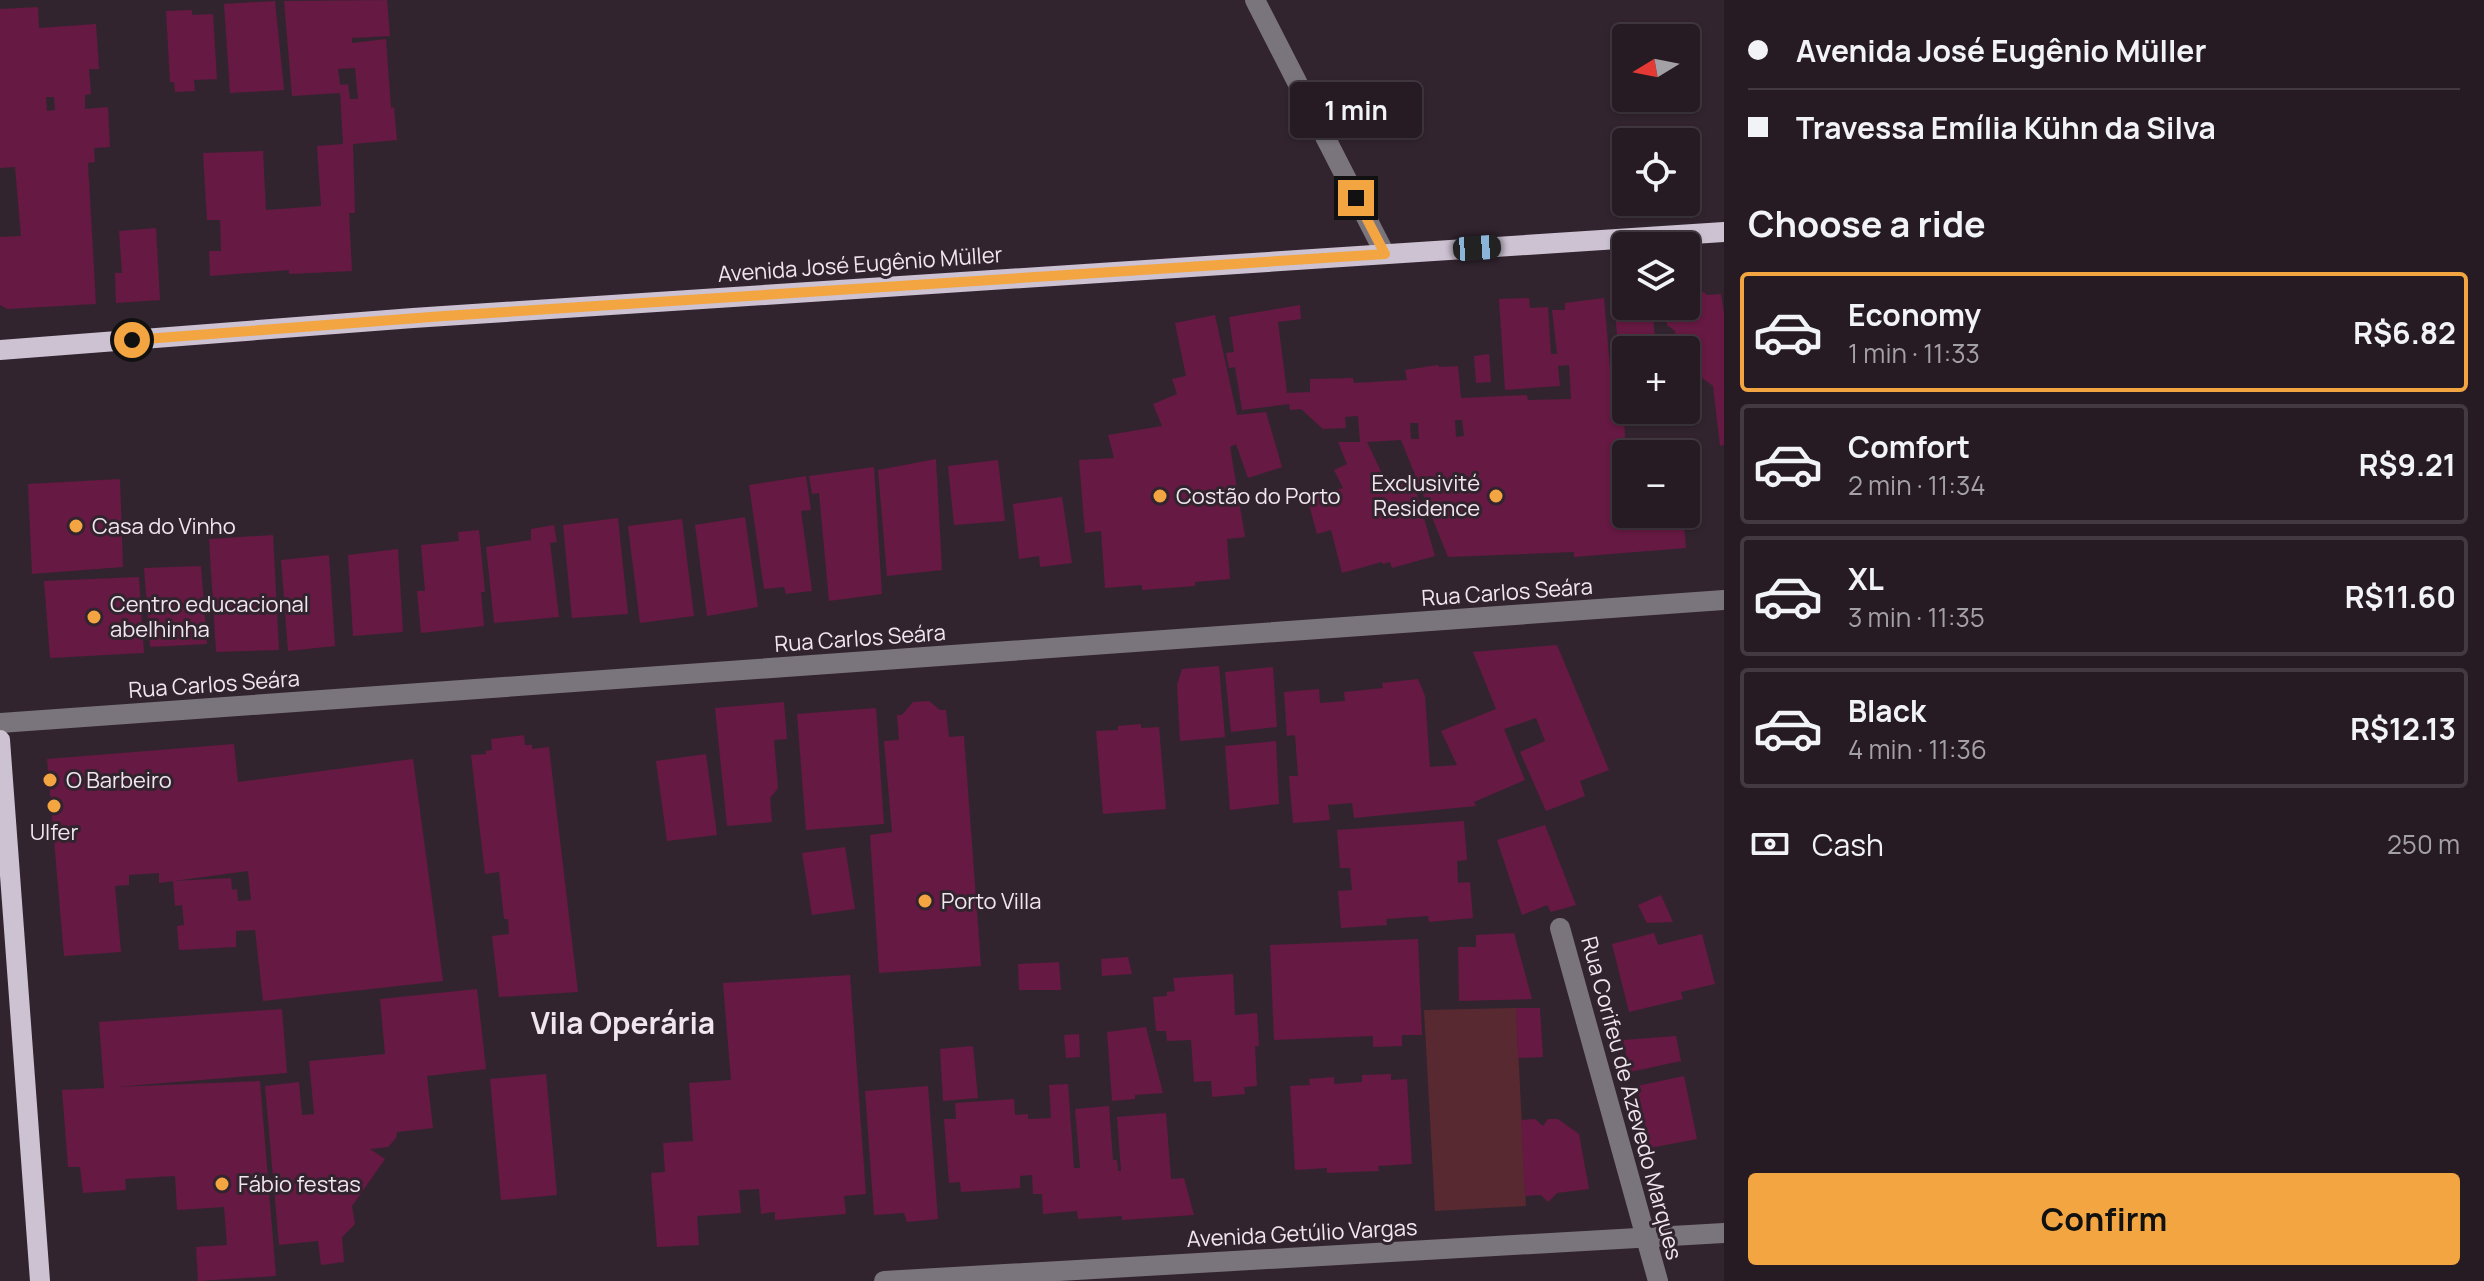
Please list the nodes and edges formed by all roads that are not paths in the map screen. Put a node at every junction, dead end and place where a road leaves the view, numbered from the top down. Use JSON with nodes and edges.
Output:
{"nodes":[{"id":1,"x":1255,"y":0,"type":"edge"},
{"id":2,"x":1724,"y":232,"type":"edge"},
{"id":3,"x":1385,"y":254,"type":"junction"},
{"id":4,"x":0,"y":350,"type":"edge"},
{"id":5,"x":1724,"y":600,"type":"edge"},
{"id":6,"x":0,"y":723,"type":"edge"},
{"id":7,"x":0,"y":740,"type":"edge"},
{"id":8,"x":1560,"y":928,"type":"dead end"},
{"id":9,"x":1724,"y":1233,"type":"edge"},
{"id":10,"x":1646,"y":1237,"type":"junction"},
{"id":11,"x":40,"y":1281,"type":"edge"},
{"id":12,"x":884,"y":1281,"type":"edge"},
{"id":13,"x":1658,"y":1281,"type":"edge"}],
"edges":[{"from":1,"to":3,"type":"street"},
{"from":2,"to":3,"type":"main road","name":"Avenida José Eugênio Müller"},
{"from":3,"to":4,"type":"main road","name":"Avenida José Eugênio Müller"},
{"from":5,"to":6,"type":"street","name":"Rua Carlos Seára"},
{"from":7,"to":11,"type":"main road"},
{"from":8,"to":10,"type":"street","name":"Rua Corifeu de Azevedo Marques"},
{"from":9,"to":10,"type":"street","name":"Avenida Getúlio Vargas"},
{"from":10,"to":12,"type":"street","name":"Avenida Getúlio Vargas"},
{"from":10,"to":13,"type":"street","name":"Rua Corifeu de Azevedo Marques"}]}
